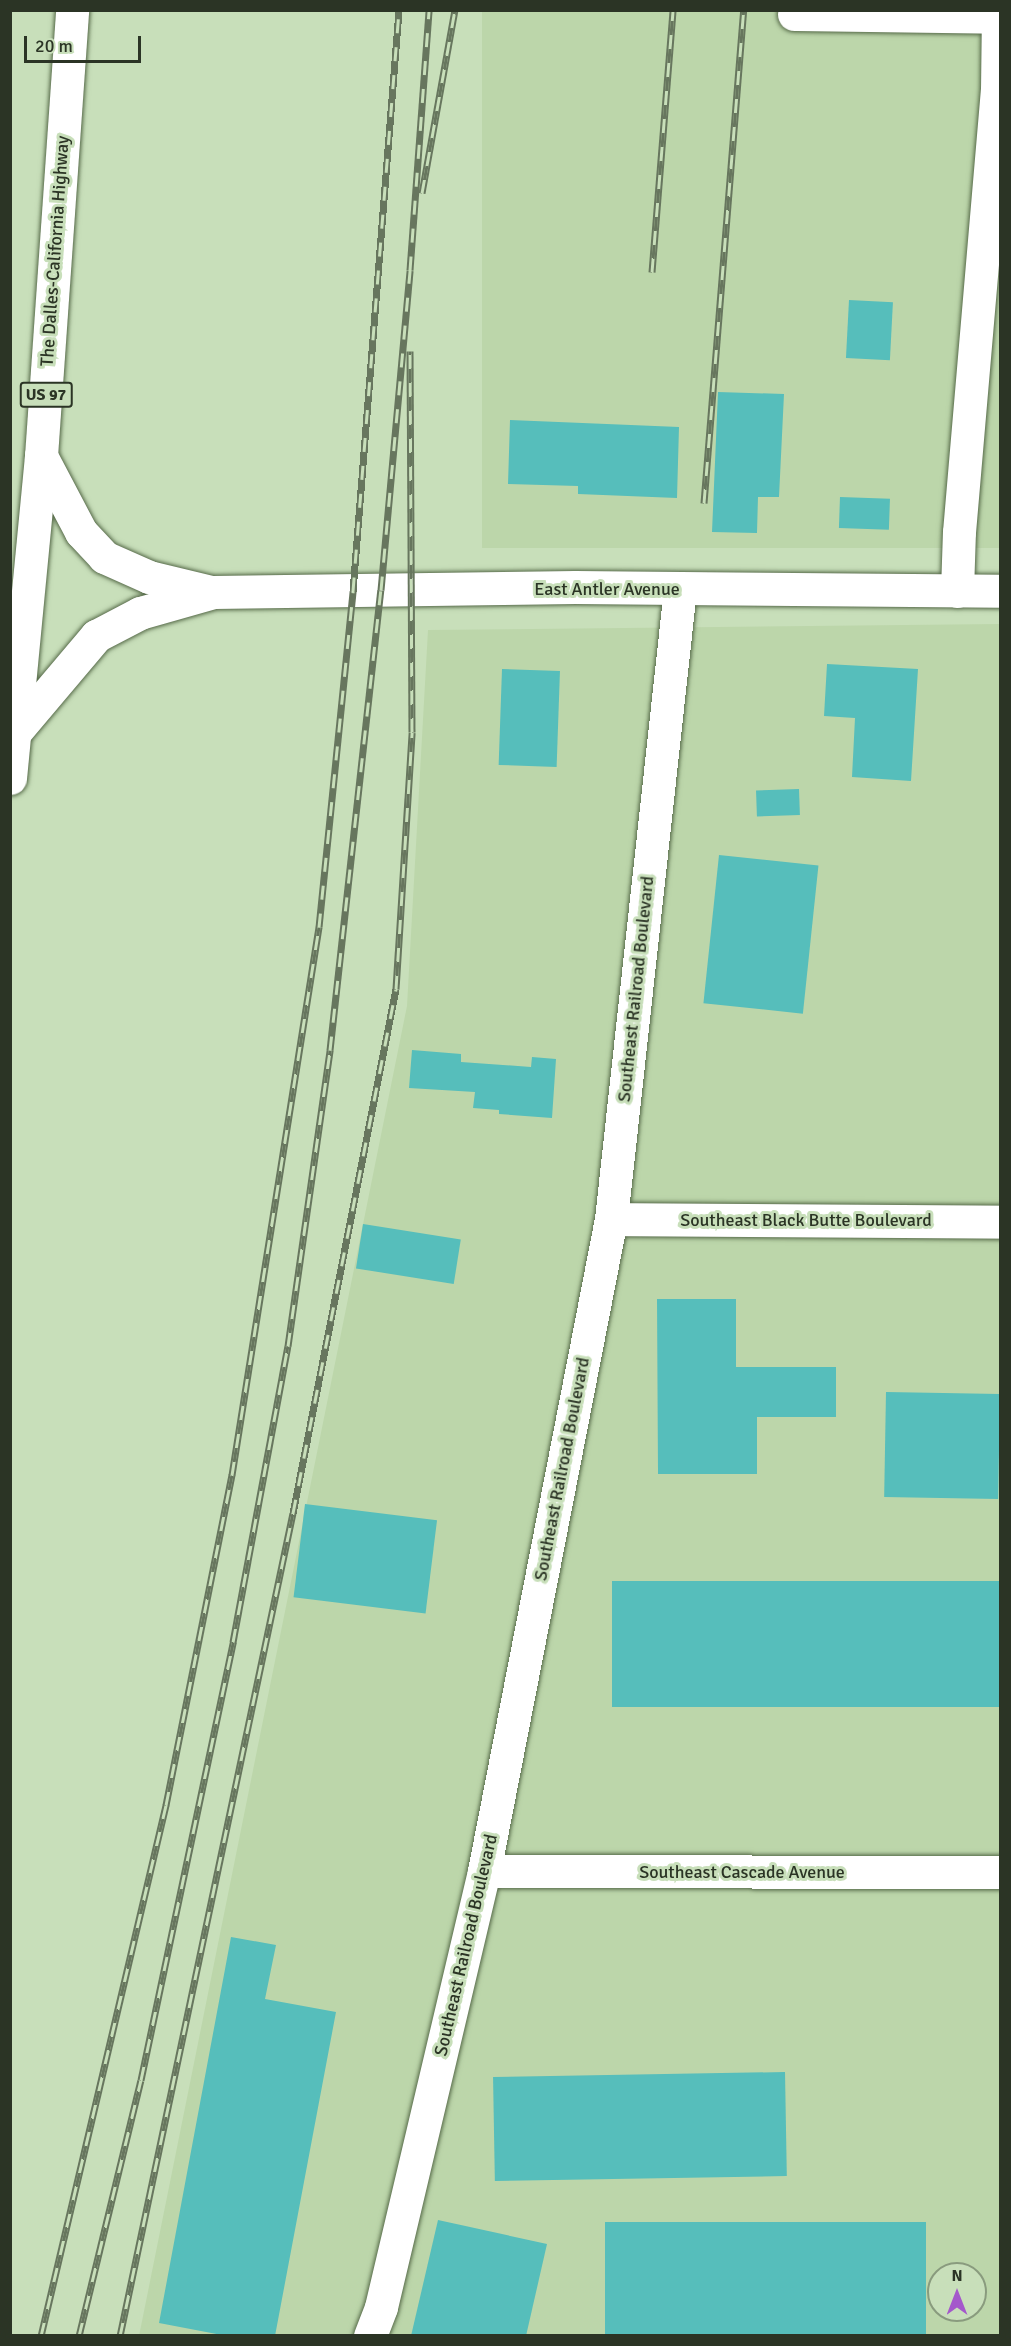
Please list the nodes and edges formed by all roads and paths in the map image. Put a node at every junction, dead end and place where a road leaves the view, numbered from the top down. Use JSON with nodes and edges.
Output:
{"nodes":[{"id":1,"x":72,"y":10,"type":"edge"},
{"id":2,"x":794,"y":14,"type":"dead end"},
{"id":3,"x":998,"y":14,"type":"edge"},
{"id":4,"x":998,"y":111,"type":"edge"},
{"id":5,"x":989,"y":323,"type":"edge"},
{"id":6,"x":41,"y":456,"type":"junction"},
{"id":7,"x":680,"y":589,"type":"junction"},
{"id":8,"x":957,"y":591,"type":"junction"},
{"id":9,"x":1000,"y":591,"type":"edge"},
{"id":10,"x":213,"y":592,"type":"junction"},
{"id":11,"x":15,"y":732,"type":"junction"},
{"id":12,"x":10,"y":778,"type":"edge"},
{"id":13,"x":611,"y":1219,"type":"junction"},
{"id":14,"x":1000,"y":1222,"type":"edge"},
{"id":15,"x":484,"y":1871,"type":"junction"},
{"id":16,"x":1000,"y":1872,"type":"edge"},
{"id":17,"x":370,"y":2336,"type":"edge"}],
"edges":[{"from":1,"to":6,"type":"main road","name":"The Dalles-California Highway","number":"US 97"},
{"from":2,"to":3,"type":"main road"},
{"from":3,"to":4,"type":"main road"},
{"from":4,"to":5,"type":"main road"},
{"from":5,"to":8,"type":"main road"},
{"from":6,"to":10,"type":"main road"},
{"from":6,"to":11,"type":"main road","name":"The Dalles-California Highway","number":"US 97"},
{"from":7,"to":8,"type":"main road","name":"East Antler Avenue"},
{"from":7,"to":10,"type":"main road","name":"East Antler Avenue"},
{"from":7,"to":13,"type":"main road","name":"Southeast Railroad Boulevard"},
{"from":8,"to":9,"type":"main road","name":"East Antler Avenue"},
{"from":10,"to":11,"type":"main road"},
{"from":11,"to":12,"type":"main road","name":"The Dalles-California Highway","number":"US 97"},
{"from":13,"to":14,"type":"main road","name":"Southeast Black Butte Boulevard"},
{"from":13,"to":15,"type":"main road","name":"Southeast Railroad Boulevard"},
{"from":15,"to":16,"type":"main road","name":"Southeast Cascade Avenue"},
{"from":15,"to":17,"type":"main road","name":"Southeast Railroad Boulevard"}]}
